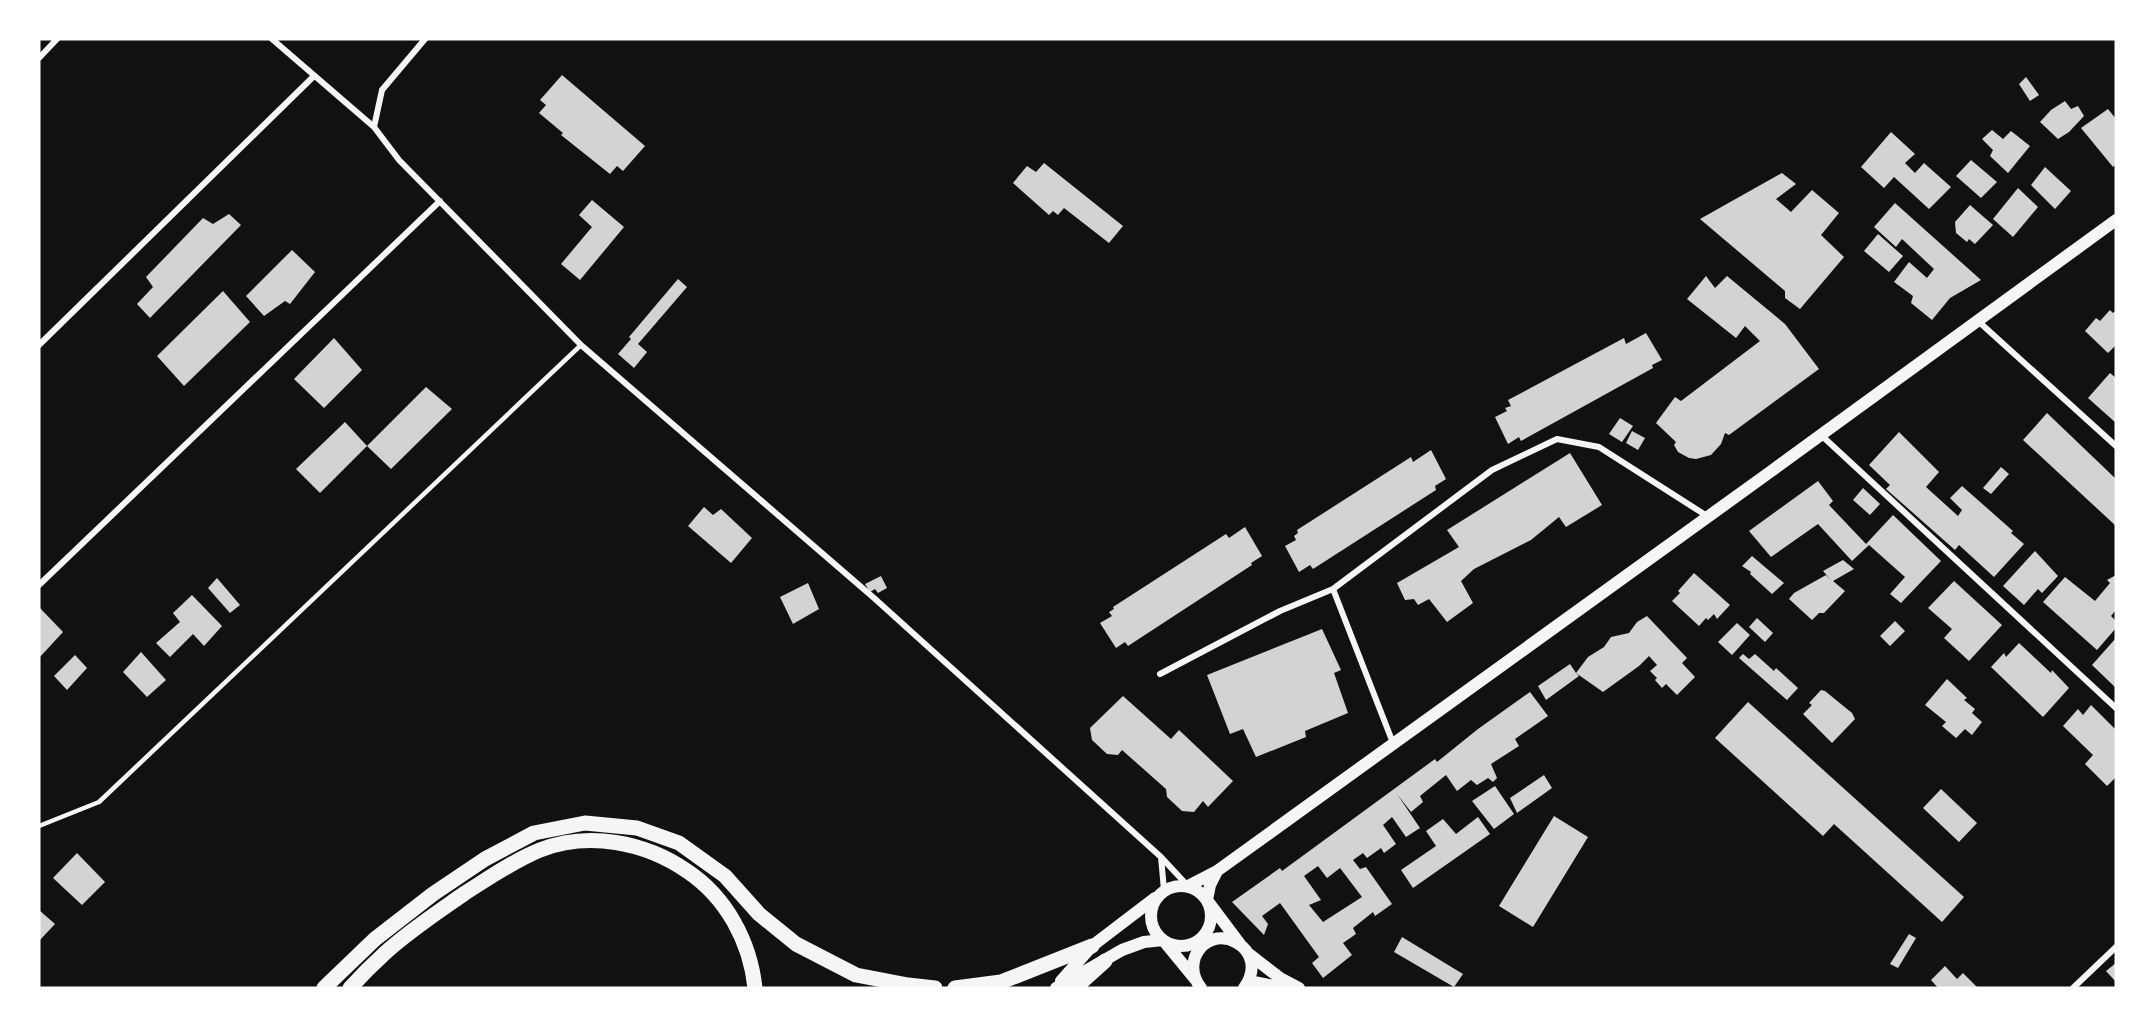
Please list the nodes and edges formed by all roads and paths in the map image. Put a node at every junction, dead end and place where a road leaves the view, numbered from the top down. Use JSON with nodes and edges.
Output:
{"nodes":[{"id":1,"x":57,"y":39,"type":"edge"},
{"id":2,"x":272,"y":39,"type":"edge"},
{"id":3,"x":425,"y":39,"type":"edge"},
{"id":4,"x":39,"y":58,"type":"edge"},
{"id":5,"x":314,"y":76,"type":"junction"},
{"id":6,"x":374,"y":127,"type":"junction"},
{"id":7,"x":440,"y":201,"type":"junction"},
{"id":8,"x":2116,"y":220,"type":"edge"},
{"id":9,"x":1978,"y":321,"type":"junction"},
{"id":10,"x":39,"y":345,"type":"edge"},
{"id":11,"x":581,"y":345,"type":"junction"},
{"id":12,"x":1821,"y":435,"type":"junction"},
{"id":13,"x":2116,"y":446,"type":"edge"},
{"id":14,"x":1708,"y":517,"type":"junction"},
{"id":15,"x":39,"y":585,"type":"edge"},
{"id":16,"x":1333,"y":589,"type":"junction"},
{"id":17,"x":1160,"y":674,"type":"dead end"},
{"id":18,"x":2116,"y":708,"type":"edge"},
{"id":19,"x":1393,"y":743,"type":"junction"},
{"id":20,"x":39,"y":826,"type":"edge"},
{"id":21,"x":1161,"y":857,"type":"junction"},
{"id":22,"x":1217,"y":871,"type":"junction"},
{"id":23,"x":1188,"y":886,"type":"junction"},
{"id":24,"x":1160,"y":894,"type":"junction"},
{"id":25,"x":1207,"y":900,"type":"junction"},
{"id":26,"x":1163,"y":940,"type":"junction"},
{"id":27,"x":1092,"y":946,"type":"junction"},
{"id":28,"x":2116,"y":947,"type":"edge"},
{"id":29,"x":1245,"y":949,"type":"junction"},
{"id":30,"x":1105,"y":962,"type":"junction"},
{"id":31,"x":1198,"y":984,"type":"edge"},
{"id":32,"x":1247,"y":985,"type":"edge"},
{"id":33,"x":324,"y":988,"type":"edge"},
{"id":34,"x":350,"y":988,"type":"edge"},
{"id":35,"x":755,"y":988,"type":"edge"},
{"id":36,"x":935,"y":988,"type":"edge"},
{"id":37,"x":955,"y":988,"type":"edge"},
{"id":38,"x":1055,"y":988,"type":"edge"},
{"id":39,"x":1076,"y":988,"type":"edge"},
{"id":40,"x":1284,"y":988,"type":"edge"},
{"id":41,"x":1299,"y":988,"type":"edge"},
{"id":42,"x":2073,"y":988,"type":"edge"}],
"edges":[{"from":1,"to":4,"type":"street"},
{"from":2,"to":5,"type":"street"},
{"from":3,"to":6,"type":"street"},
{"from":5,"to":6,"type":"street"},
{"from":5,"to":10,"type":"street"},
{"from":6,"to":7,"type":"street"},
{"from":7,"to":11,"type":"street"},
{"from":7,"to":15,"type":"street"},
{"from":8,"to":9,"type":"main road"},
{"from":9,"to":12,"type":"main road"},
{"from":9,"to":13,"type":"street"},
{"from":11,"to":20,"type":"lane"},
{"from":11,"to":21,"type":"street"},
{"from":12,"to":14,"type":"main road"},
{"from":12,"to":18,"type":"street"},
{"from":14,"to":16,"type":"street"},
{"from":14,"to":19,"type":"main road"},
{"from":16,"to":17,"type":"street"},
{"from":16,"to":19,"type":"street"},
{"from":19,"to":22,"type":"main road"},
{"from":21,"to":23,"type":"street"},
{"from":21,"to":24,"type":"street"},
{"from":22,"to":23,"type":"main road"},
{"from":22,"to":25,"type":"main road"},
{"from":23,"to":24,"type":"main road"},
{"from":23,"to":25,"type":"main road"},
{"from":24,"to":26,"type":"main road"},
{"from":24,"to":27,"type":"main road"},
{"from":25,"to":26,"type":"main road"},
{"from":25,"to":29,"type":"main road"},
{"from":26,"to":30,"type":"main road"},
{"from":26,"to":31,"type":"main road"},
{"from":27,"to":37,"type":"highway"},
{"from":27,"to":38,"type":"main road"},
{"from":28,"to":42,"type":"street"},
{"from":29,"to":31,"type":"main road"},
{"from":29,"to":32,"type":"main road"},
{"from":29,"to":41,"type":"main road"},
{"from":30,"to":38,"type":"main road"},
{"from":30,"to":39,"type":"highway"},
{"from":32,"to":40,"type":"main road"},
{"from":33,"to":36,"type":"highway"},
{"from":34,"to":35,"type":"highway"}]}
